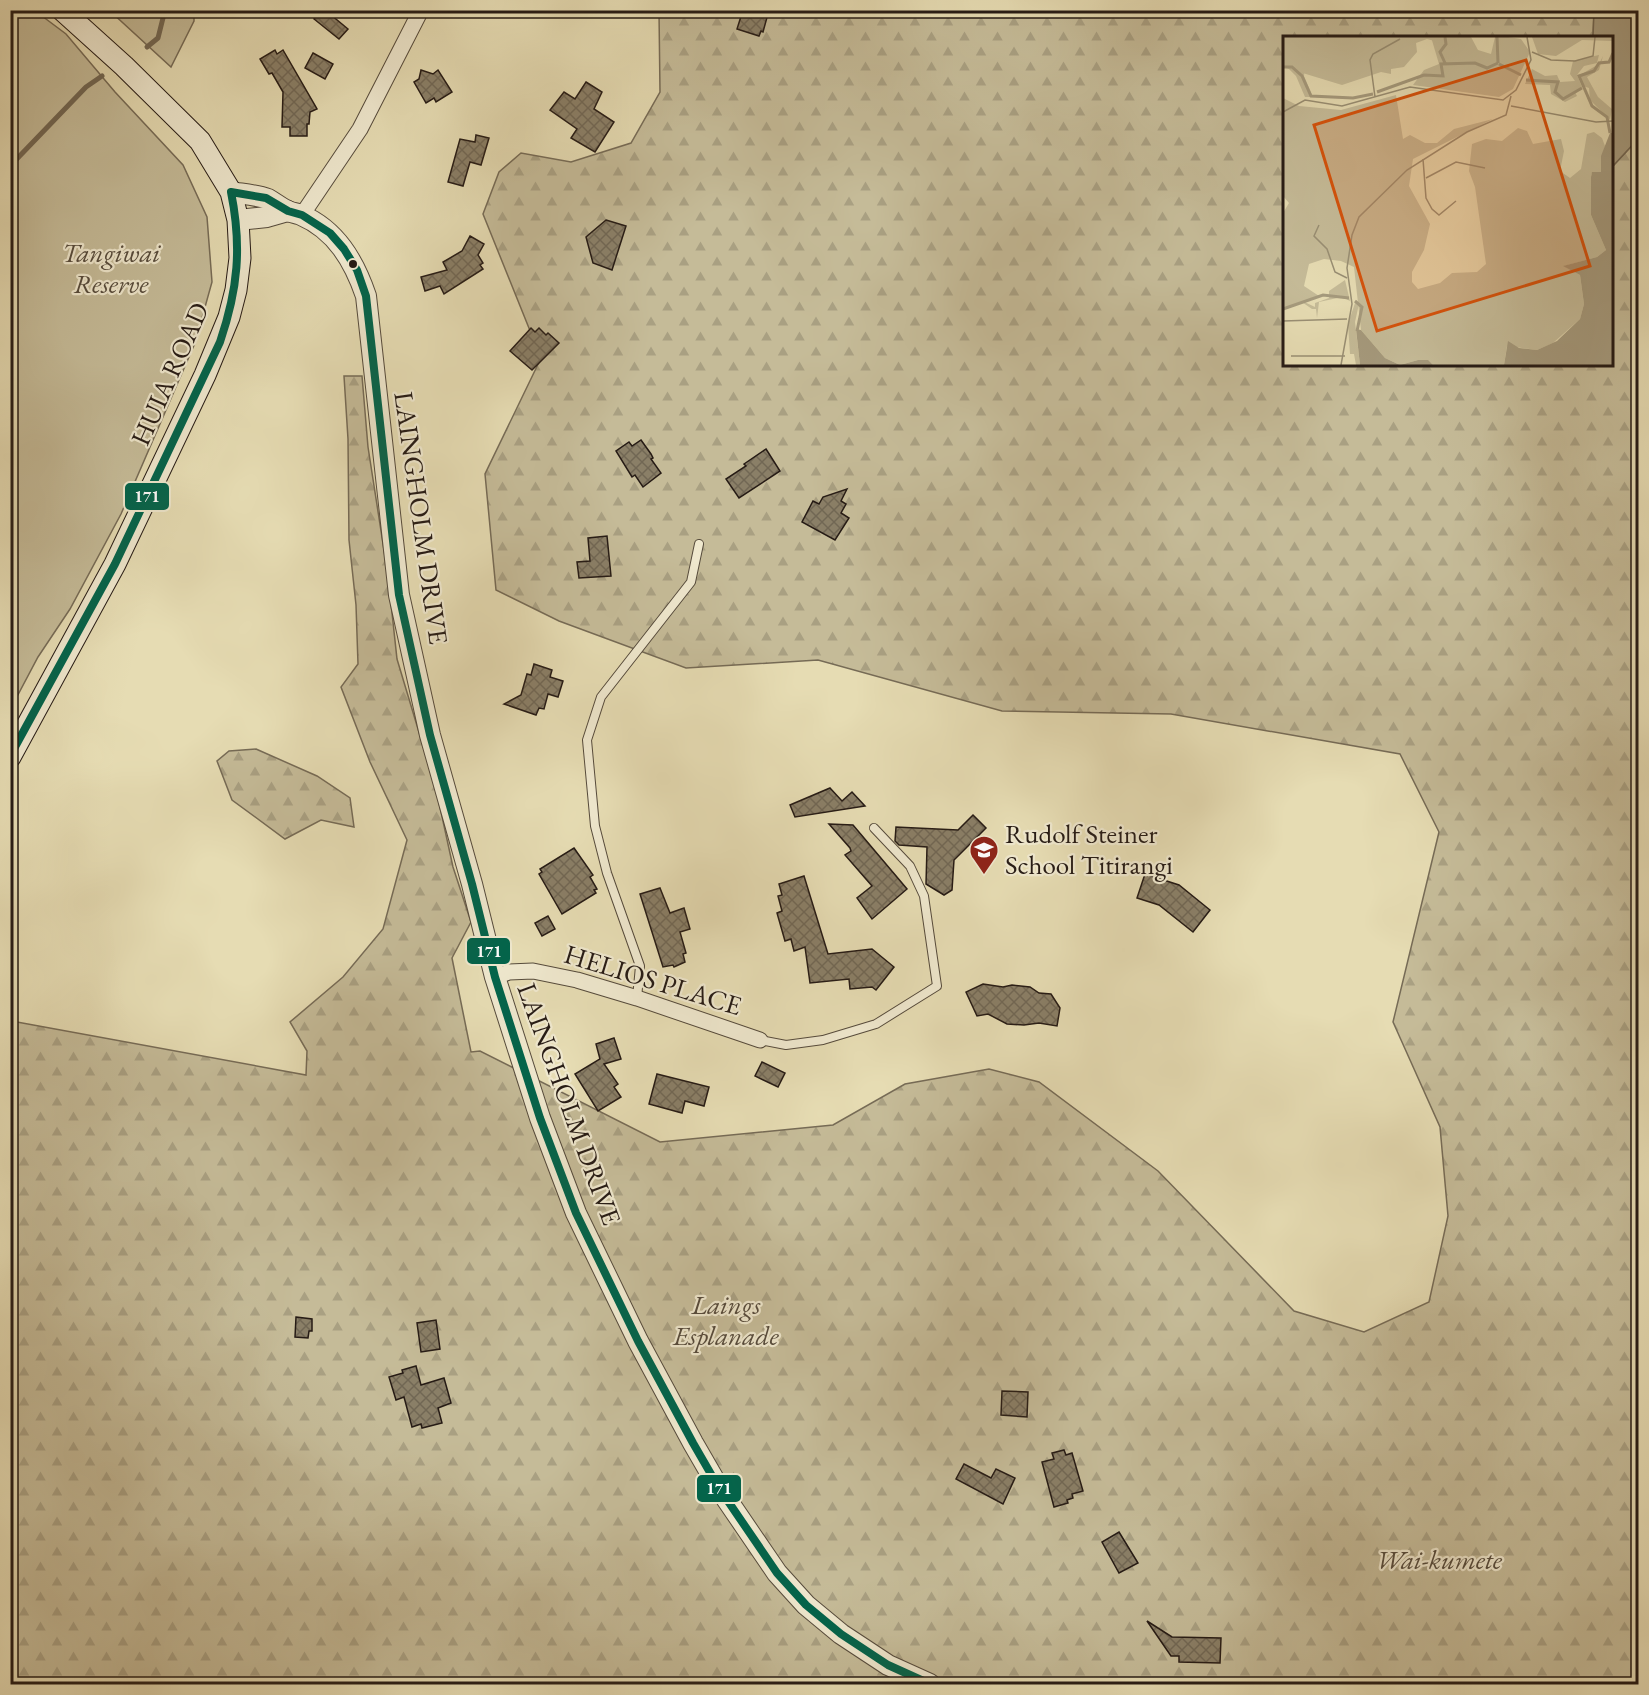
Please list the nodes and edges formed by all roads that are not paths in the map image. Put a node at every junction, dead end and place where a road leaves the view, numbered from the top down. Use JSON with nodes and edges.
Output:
{"nodes":[{"id":1,"x":62,"y":10,"type":"edge"},
{"id":2,"x":421,"y":10,"type":"edge"},
{"id":3,"x":231,"y":192,"type":"junction"},
{"id":4,"x":295,"y":213,"type":"junction"},
{"id":5,"x":238,"y":220,"type":"junction"},
{"id":6,"x":699,"y":544,"type":"dead end"},
{"id":7,"x":10,"y":757,"type":"edge"},
{"id":8,"x":874,"y":828,"type":"dead end"},
{"id":9,"x":495,"y":977,"type":"junction"},
{"id":10,"x":637,"y":998,"type":"junction"},
{"id":11,"x":759,"y":1040,"type":"joint"},
{"id":12,"x":930,"y":1684,"type":"edge"}],
"edges":[{"from":1,"to":3,"type":"main road","name":"HUIA ROAD"},
{"from":2,"to":4,"type":"street"},
{"from":3,"to":4,"type":"street","name":"LAINGHOLM DRIVE"},
{"from":3,"to":5,"type":"main road","name":"HUIA ROAD"},
{"from":4,"to":5,"type":"street"},
{"from":4,"to":9,"type":"street","name":"LAINGHOLM DRIVE"},
{"from":5,"to":7,"type":"main road","name":"HUIA ROAD"},
{"from":6,"to":10,"type":"lane"},
{"from":8,"to":11,"type":"lane"},
{"from":9,"to":10,"type":"street","name":"HELIOS PLACE"},
{"from":9,"to":12,"type":"street","name":"LAINGHOLM DRIVE"},
{"from":10,"to":11,"type":"street","name":"HELIOS PLACE"}]}
